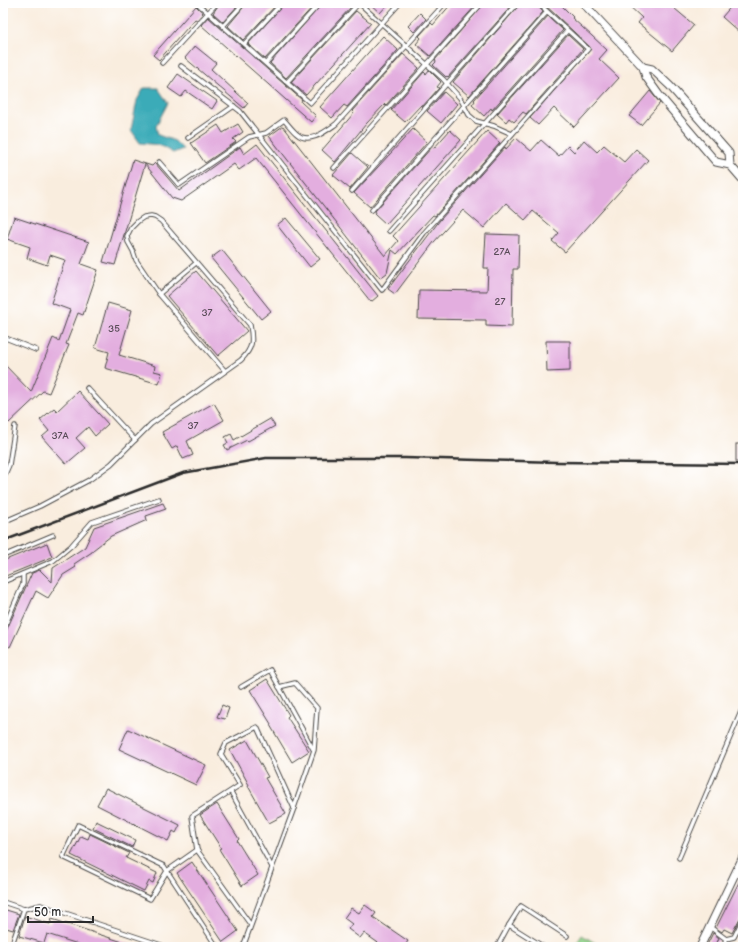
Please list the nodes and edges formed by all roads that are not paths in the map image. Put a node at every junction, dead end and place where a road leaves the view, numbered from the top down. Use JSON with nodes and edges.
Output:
{"nodes":[{"id":1,"x":217,"y":3,"type":"edge"},
{"id":2,"x":244,"y":3,"type":"edge"},
{"id":3,"x":282,"y":3,"type":"edge"},
{"id":4,"x":320,"y":3,"type":"edge"},
{"id":5,"x":359,"y":3,"type":"edge"},
{"id":6,"x":400,"y":3,"type":"edge"},
{"id":7,"x":445,"y":3,"type":"edge"},
{"id":8,"x":482,"y":3,"type":"edge"},
{"id":9,"x":518,"y":3,"type":"edge"},
{"id":10,"x":538,"y":3,"type":"edge"},
{"id":11,"x":583,"y":3,"type":"edge"},
{"id":12,"x":198,"y":4,"type":"edge"},
{"id":13,"x":208,"y":12,"type":"junction"},
{"id":14,"x":547,"y":12,"type":"junction"},
{"id":15,"x":382,"y":24,"type":"junction"},
{"id":16,"x":223,"y":26,"type":"junction"},
{"id":17,"x":567,"y":31,"type":"junction"},
{"id":18,"x":244,"y":44,"type":"junction"},
{"id":19,"x":406,"y":46,"type":"junction"},
{"id":20,"x":162,"y":63,"type":"dead end"},
{"id":21,"x":266,"y":63,"type":"junction"},
{"id":22,"x":427,"y":65,"type":"junction"},
{"id":23,"x":181,"y":66,"type":"dead end"},
{"id":24,"x":643,"y":67,"type":"junction"},
{"id":25,"x":287,"y":82,"type":"junction"},
{"id":26,"x":447,"y":84,"type":"junction"},
{"id":27,"x":234,"y":106,"type":"junction"},
{"id":28,"x":464,"y":106,"type":"junction"},
{"id":29,"x":485,"y":123,"type":"junction"},
{"id":30,"x":512,"y":134,"type":"junction"},
{"id":31,"x":259,"y":135,"type":"junction"},
{"id":32,"x":188,"y":138,"type":"dead end"},
{"id":33,"x":159,"y":162,"type":"dead end"},
{"id":34,"x":730,"y":165,"type":"junction"},
{"id":35,"x":334,"y":168,"type":"dead end"},
{"id":36,"x":743,"y":180,"type":"edge"},
{"id":37,"x":352,"y":191,"type":"dead end"},
{"id":38,"x":372,"y":210,"type":"dead end"},
{"id":39,"x":389,"y":231,"type":"dead end"},
{"id":40,"x":196,"y":263,"type":"junction"},
{"id":41,"x":159,"y":294,"type":"junction"},
{"id":42,"x":3,"y":338,"type":"edge"},
{"id":43,"x":36,"y":350,"type":"dead end"},
{"id":44,"x":225,"y":371,"type":"junction"},
{"id":45,"x":87,"y":388,"type":"dead end"},
{"id":46,"x":15,"y":426,"type":"dead end"},
{"id":47,"x":135,"y":440,"type":"junction"},
{"id":48,"x":3,"y":479,"type":"edge"},
{"id":49,"x":160,"y":499,"type":"dead end"},
{"id":50,"x":3,"y":522,"type":"edge"},
{"id":51,"x":53,"y":535,"type":"dead end"},
{"id":52,"x":3,"y":556,"type":"edge"},
{"id":53,"x":23,"y":574,"type":"junction"},
{"id":54,"x":3,"y":582,"type":"edge"},
{"id":55,"x":3,"y":630,"type":"edge"},
{"id":56,"x":279,"y":686,"type":"junction"},
{"id":57,"x":241,"y":687,"type":"dead end"},
{"id":58,"x":743,"y":707,"type":"edge"},
{"id":59,"x":314,"y":750,"type":"junction"},
{"id":60,"x":231,"y":792,"type":"junction"},
{"id":61,"x":294,"y":808,"type":"junction"},
{"id":62,"x":197,"y":850,"type":"junction"},
{"id":63,"x":743,"y":857,"type":"edge"},
{"id":64,"x":679,"y":858,"type":"dead end"},
{"id":65,"x":272,"y":867,"type":"junction"},
{"id":66,"x":167,"y":871,"type":"junction"},
{"id":67,"x":3,"y":902,"type":"edge"},
{"id":68,"x":24,"y":909,"type":"junction"},
{"id":69,"x":743,"y":919,"type":"edge"},
{"id":70,"x":250,"y":924,"type":"junction"},
{"id":71,"x":509,"y":925,"type":"junction"},
{"id":72,"x":709,"y":927,"type":"junction"},
{"id":73,"x":567,"y":936,"type":"dead end"},
{"id":74,"x":726,"y":939,"type":"junction"},
{"id":75,"x":11,"y":947,"type":"edge"},
{"id":76,"x":167,"y":947,"type":"edge"},
{"id":77,"x":217,"y":947,"type":"edge"},
{"id":78,"x":243,"y":947,"type":"edge"},
{"id":79,"x":497,"y":947,"type":"edge"},
{"id":80,"x":544,"y":947,"type":"edge"},
{"id":81,"x":700,"y":947,"type":"edge"},
{"id":82,"x":723,"y":947,"type":"edge"}],
"edges":[{"from":1,"to":13,"type":"lane"},
{"from":2,"to":16,"type":"lane"},
{"from":3,"to":18,"type":"lane"},
{"from":4,"to":21,"type":"lane"},
{"from":5,"to":15,"type":"lane"},
{"from":5,"to":25,"type":"lane"},
{"from":6,"to":15,"type":"lane"},
{"from":7,"to":19,"type":"lane"},
{"from":8,"to":22,"type":"lane"},
{"from":9,"to":26,"type":"lane"},
{"from":10,"to":14,"type":"lane"},
{"from":11,"to":24,"type":"street"},
{"from":12,"to":13,"type":"lane"},
{"from":13,"to":16,"type":"lane"},
{"from":13,"to":20,"type":"lane"},
{"from":14,"to":17,"type":"lane"},
{"from":14,"to":28,"type":"lane"},
{"from":15,"to":19,"type":"lane"},
{"from":15,"to":25,"type":"lane"},
{"from":16,"to":18,"type":"lane"},
{"from":17,"to":29,"type":"lane"},
{"from":17,"to":30,"type":"lane"},
{"from":18,"to":21,"type":"lane"},
{"from":19,"to":22,"type":"lane"},
{"from":19,"to":31,"type":"lane"},
{"from":21,"to":25,"type":"lane"},
{"from":22,"to":26,"type":"lane"},
{"from":22,"to":35,"type":"lane"},
{"from":23,"to":27,"type":"lane"},
{"from":24,"to":34,"type":"street"},
{"from":24,"to":34,"type":"street"},
{"from":26,"to":28,"type":"lane"},
{"from":26,"to":37,"type":"lane"},
{"from":27,"to":31,"type":"lane"},
{"from":27,"to":32,"type":"lane"},
{"from":28,"to":29,"type":"lane"},
{"from":28,"to":38,"type":"lane"},
{"from":29,"to":30,"type":"lane"},
{"from":29,"to":39,"type":"lane"},
{"from":30,"to":31,"type":"lane"},
{"from":31,"to":33,"type":"lane"},
{"from":34,"to":36,"type":"street"},
{"from":40,"to":41,"type":"lane"},
{"from":40,"to":41,"type":"lane"},
{"from":40,"to":44,"type":"lane"},
{"from":41,"to":44,"type":"lane"},
{"from":42,"to":43,"type":"lane"},
{"from":44,"to":47,"type":"lane"},
{"from":45,"to":47,"type":"lane"},
{"from":46,"to":48,"type":"lane"},
{"from":47,"to":50,"type":"lane"},
{"from":49,"to":53,"type":"lane"},
{"from":51,"to":52,"type":"lane"},
{"from":53,"to":54,"type":"lane"},
{"from":53,"to":55,"type":"lane"},
{"from":56,"to":57,"type":"lane"},
{"from":56,"to":59,"type":"lane"},
{"from":56,"to":59,"type":"lane"},
{"from":58,"to":64,"type":"lane"},
{"from":59,"to":61,"type":"lane"},
{"from":60,"to":61,"type":"lane"},
{"from":60,"to":62,"type":"lane"},
{"from":60,"to":65,"type":"lane"},
{"from":61,"to":65,"type":"lane"},
{"from":62,"to":66,"type":"lane"},
{"from":62,"to":70,"type":"lane"},
{"from":63,"to":72,"type":"street"},
{"from":65,"to":70,"type":"lane"},
{"from":66,"to":66,"type":"lane"},
{"from":66,"to":77,"type":"lane"},
{"from":67,"to":68,"type":"lane"},
{"from":68,"to":75,"type":"lane"},
{"from":68,"to":76,"type":"lane"},
{"from":69,"to":74,"type":"lane"},
{"from":70,"to":78,"type":"lane"},
{"from":71,"to":73,"type":"lane"},
{"from":71,"to":79,"type":"lane"},
{"from":71,"to":80,"type":"lane"},
{"from":72,"to":74,"type":"lane"},
{"from":72,"to":81,"type":"street"},
{"from":74,"to":82,"type":"lane"}]}
